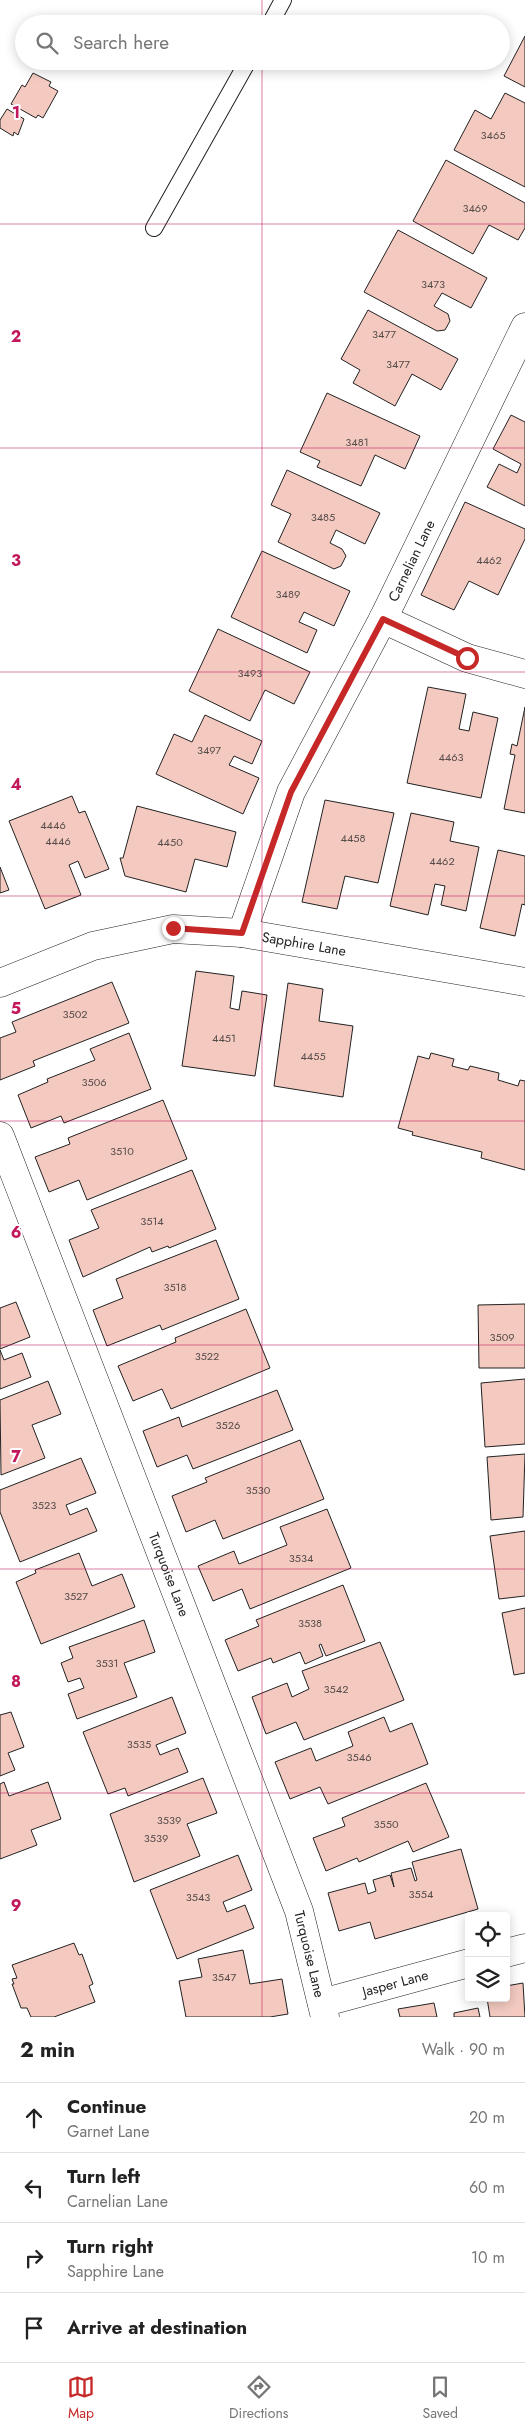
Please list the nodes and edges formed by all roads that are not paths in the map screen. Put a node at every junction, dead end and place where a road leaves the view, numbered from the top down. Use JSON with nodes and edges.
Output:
{"nodes":[{"id":1,"x":283,"y":0,"type":"edge"},
{"id":2,"x":275,"y":15,"type":"edge"},
{"id":3,"x":243,"y":70,"type":"edge"},
{"id":4,"x":154,"y":228,"type":"dead end"},
{"id":5,"x":525,"y":327,"type":"edge"},
{"id":6,"x":383,"y":619,"type":"junction"},
{"id":7,"x":525,"y":674,"type":"edge"},
{"id":8,"x":242,"y":933,"type":"junction"},
{"id":9,"x":525,"y":982,"type":"edge"},
{"id":10,"x":0,"y":983,"type":"edge"},
{"id":11,"x":0,"y":1136,"type":"edge"},
{"id":12,"x":525,"y":1948,"type":"edge"},
{"id":13,"x":510,"y":1952,"type":"edge"},
{"id":14,"x":465,"y":1964,"type":"edge"},
{"id":15,"x":324,"y":2010,"type":"edge"}],
"edges":[{"from":1,"to":2,"type":"lane"},
{"from":3,"to":4,"type":"lane"},
{"from":5,"to":6,"type":"street","name":"Carnelian Lane"},
{"from":6,"to":7,"type":"street"},
{"from":6,"to":8,"type":"street","name":"Carnelian Lane"},
{"from":8,"to":9,"type":"street","name":"Sapphire Lane"},
{"from":8,"to":10,"type":"street","name":"Sapphire Lane"},
{"from":11,"to":15,"type":"street","name":"Turquoise Lane"},
{"from":12,"to":13,"type":"street"},
{"from":14,"to":15,"type":"street","name":"Jasper Lane"}]}
